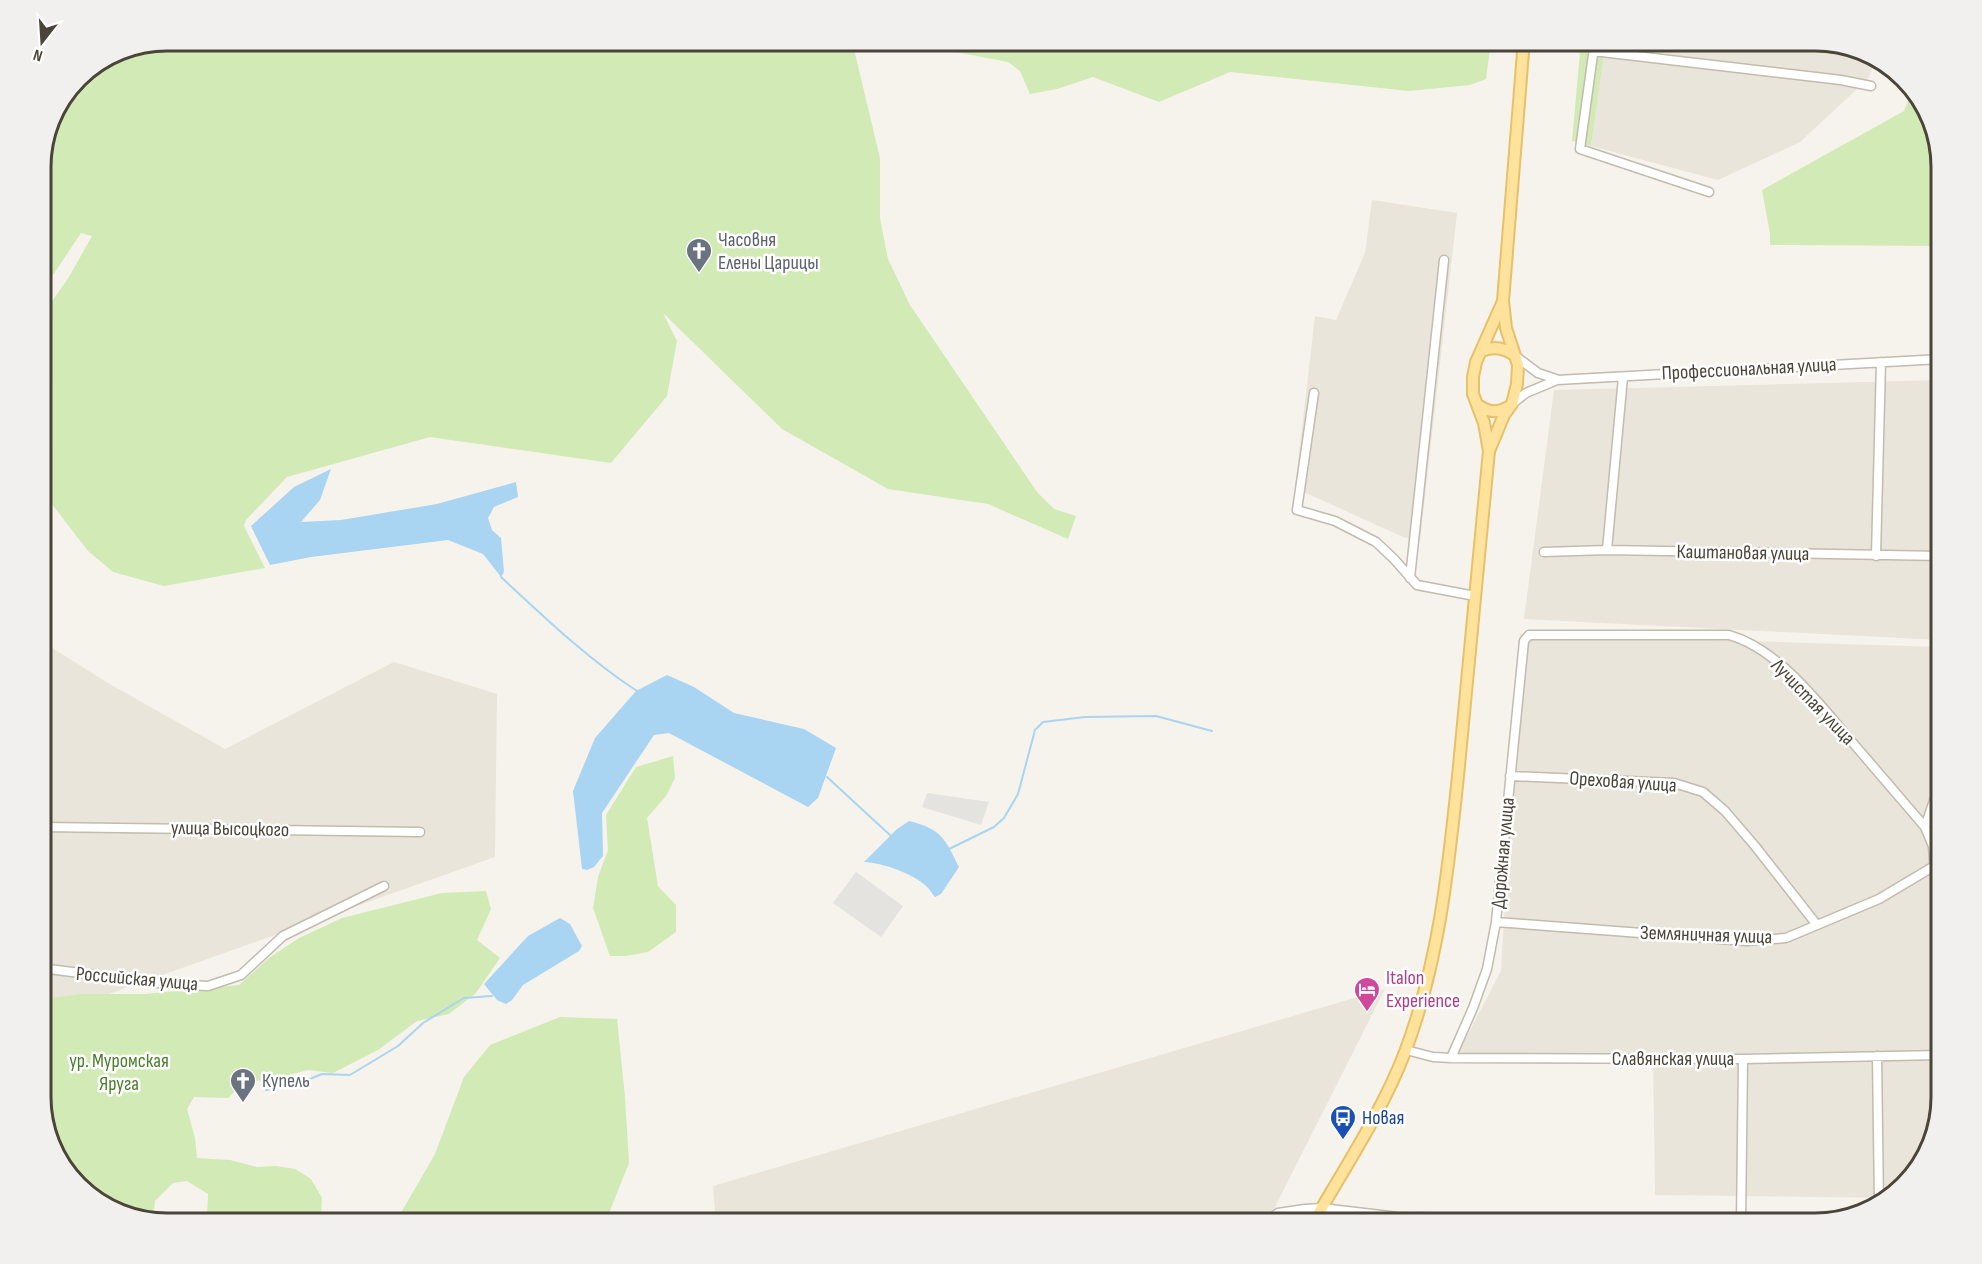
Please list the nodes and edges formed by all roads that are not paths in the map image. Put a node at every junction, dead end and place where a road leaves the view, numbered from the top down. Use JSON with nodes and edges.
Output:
{"nodes":[{"id":1,"x":1523,"y":51,"type":"edge"},
{"id":2,"x":1593,"y":51,"type":"joint"},
{"id":3,"x":1871,"y":86,"type":"dead end"},
{"id":4,"x":1709,"y":192,"type":"dead end"},
{"id":5,"x":1444,"y":260,"type":"dead end"},
{"id":6,"x":1503,"y":301,"type":"junction"},
{"id":7,"x":1482,"y":351,"type":"junction"},
{"id":8,"x":1514,"y":355,"type":"junction"},
{"id":9,"x":1931,"y":360,"type":"edge"},
{"id":10,"x":1881,"y":362,"type":"junction"},
{"id":11,"x":1623,"y":377,"type":"junction"},
{"id":12,"x":1557,"y":380,"type":"junction"},
{"id":13,"x":1314,"y":393,"type":"dead end"},
{"id":14,"x":1477,"y":404,"type":"junction"},
{"id":15,"x":1512,"y":404,"type":"junction"},
{"id":16,"x":1489,"y":451,"type":"junction"},
{"id":17,"x":1607,"y":550,"type":"junction"},
{"id":18,"x":1544,"y":552,"type":"dead end"},
{"id":19,"x":1876,"y":556,"type":"junction"},
{"id":20,"x":1931,"y":556,"type":"edge"},
{"id":21,"x":1410,"y":578,"type":"junction"},
{"id":22,"x":1475,"y":596,"type":"junction"},
{"id":23,"x":1524,"y":641,"type":"joint"},
{"id":24,"x":1510,"y":776,"type":"junction"},
{"id":25,"x":1931,"y":809,"type":"edge"},
{"id":26,"x":51,"y":827,"type":"edge"},
{"id":27,"x":1925,"y":827,"type":"junction"},
{"id":28,"x":420,"y":832,"type":"dead end"},
{"id":29,"x":1931,"y":841,"type":"edge"},
{"id":30,"x":1931,"y":868,"type":"edge"},
{"id":31,"x":384,"y":886,"type":"dead end"},
{"id":32,"x":1496,"y":922,"type":"junction"},
{"id":33,"x":1817,"y":925,"type":"junction"},
{"id":34,"x":51,"y":969,"type":"edge"},
{"id":35,"x":1406,"y":1050,"type":"junction"},
{"id":36,"x":1931,"y":1055,"type":"edge"},
{"id":37,"x":1877,"y":1056,"type":"junction"},
{"id":38,"x":1451,"y":1058,"type":"junction"},
{"id":39,"x":1743,"y":1059,"type":"junction"},
{"id":40,"x":1879,"y":1193,"type":"edge"},
{"id":41,"x":1322,"y":1208,"type":"junction"},
{"id":42,"x":1278,"y":1213,"type":"edge"},
{"id":43,"x":1319,"y":1213,"type":"edge"},
{"id":44,"x":1370,"y":1213,"type":"edge"},
{"id":45,"x":1741,"y":1213,"type":"edge"}],
"edges":[{"from":1,"to":6,"type":"main road"},
{"from":2,"to":3,"type":"street"},
{"from":2,"to":4,"type":"street"},
{"from":5,"to":21,"type":"street"},
{"from":6,"to":7,"type":"main road"},
{"from":6,"to":8,"type":"main road"},
{"from":7,"to":8,"type":"main road"},
{"from":7,"to":14,"type":"main road"},
{"from":8,"to":12,"type":"street"},
{"from":8,"to":15,"type":"main road"},
{"from":9,"to":10,"type":"street","name":"Профессиональная улица"},
{"from":10,"to":11,"type":"street","name":"Профессиональная улица"},
{"from":10,"to":19,"type":"street"},
{"from":11,"to":12,"type":"street","name":"Профессиональная улица"},
{"from":11,"to":17,"type":"street"},
{"from":12,"to":15,"type":"street"},
{"from":13,"to":21,"type":"street"},
{"from":14,"to":15,"type":"main road"},
{"from":14,"to":16,"type":"main road"},
{"from":15,"to":16,"type":"main road"},
{"from":16,"to":22,"type":"main road"},
{"from":17,"to":18,"type":"street","name":"Каштановая улица"},
{"from":17,"to":19,"type":"street","name":"Каштановая улица"},
{"from":19,"to":20,"type":"street","name":"Каштановая улица"},
{"from":21,"to":22,"type":"street"},
{"from":22,"to":35,"type":"main road"},
{"from":23,"to":24,"type":"street","name":"Дорожная улица"},
{"from":23,"to":27,"type":"street","name":"Лучистая улица"},
{"from":24,"to":32,"type":"street","name":"Дорожная улица"},
{"from":24,"to":33,"type":"street","name":"Ореховая улица"},
{"from":25,"to":27,"type":"street"},
{"from":26,"to":28,"type":"street","name":"улица Высоцкого"},
{"from":27,"to":29,"type":"street","name":"Лучистая улица"},
{"from":30,"to":33,"type":"street","name":"Земляничная улица"},
{"from":31,"to":34,"type":"street","name":"Российская улица"},
{"from":32,"to":33,"type":"street","name":"Земляничная улица"},
{"from":32,"to":38,"type":"street","name":"Дорожная улица"},
{"from":35,"to":38,"type":"street","name":"Славянская улица"},
{"from":35,"to":41,"type":"main road"},
{"from":36,"to":37,"type":"street","name":"Славянская улица"},
{"from":37,"to":39,"type":"street","name":"Славянская улица"},
{"from":37,"to":40,"type":"street"},
{"from":38,"to":39,"type":"street","name":"Славянская улица"},
{"from":39,"to":45,"type":"street"},
{"from":41,"to":42,"type":"street"},
{"from":41,"to":43,"type":"main road"},
{"from":41,"to":44,"type":"street"}]}
